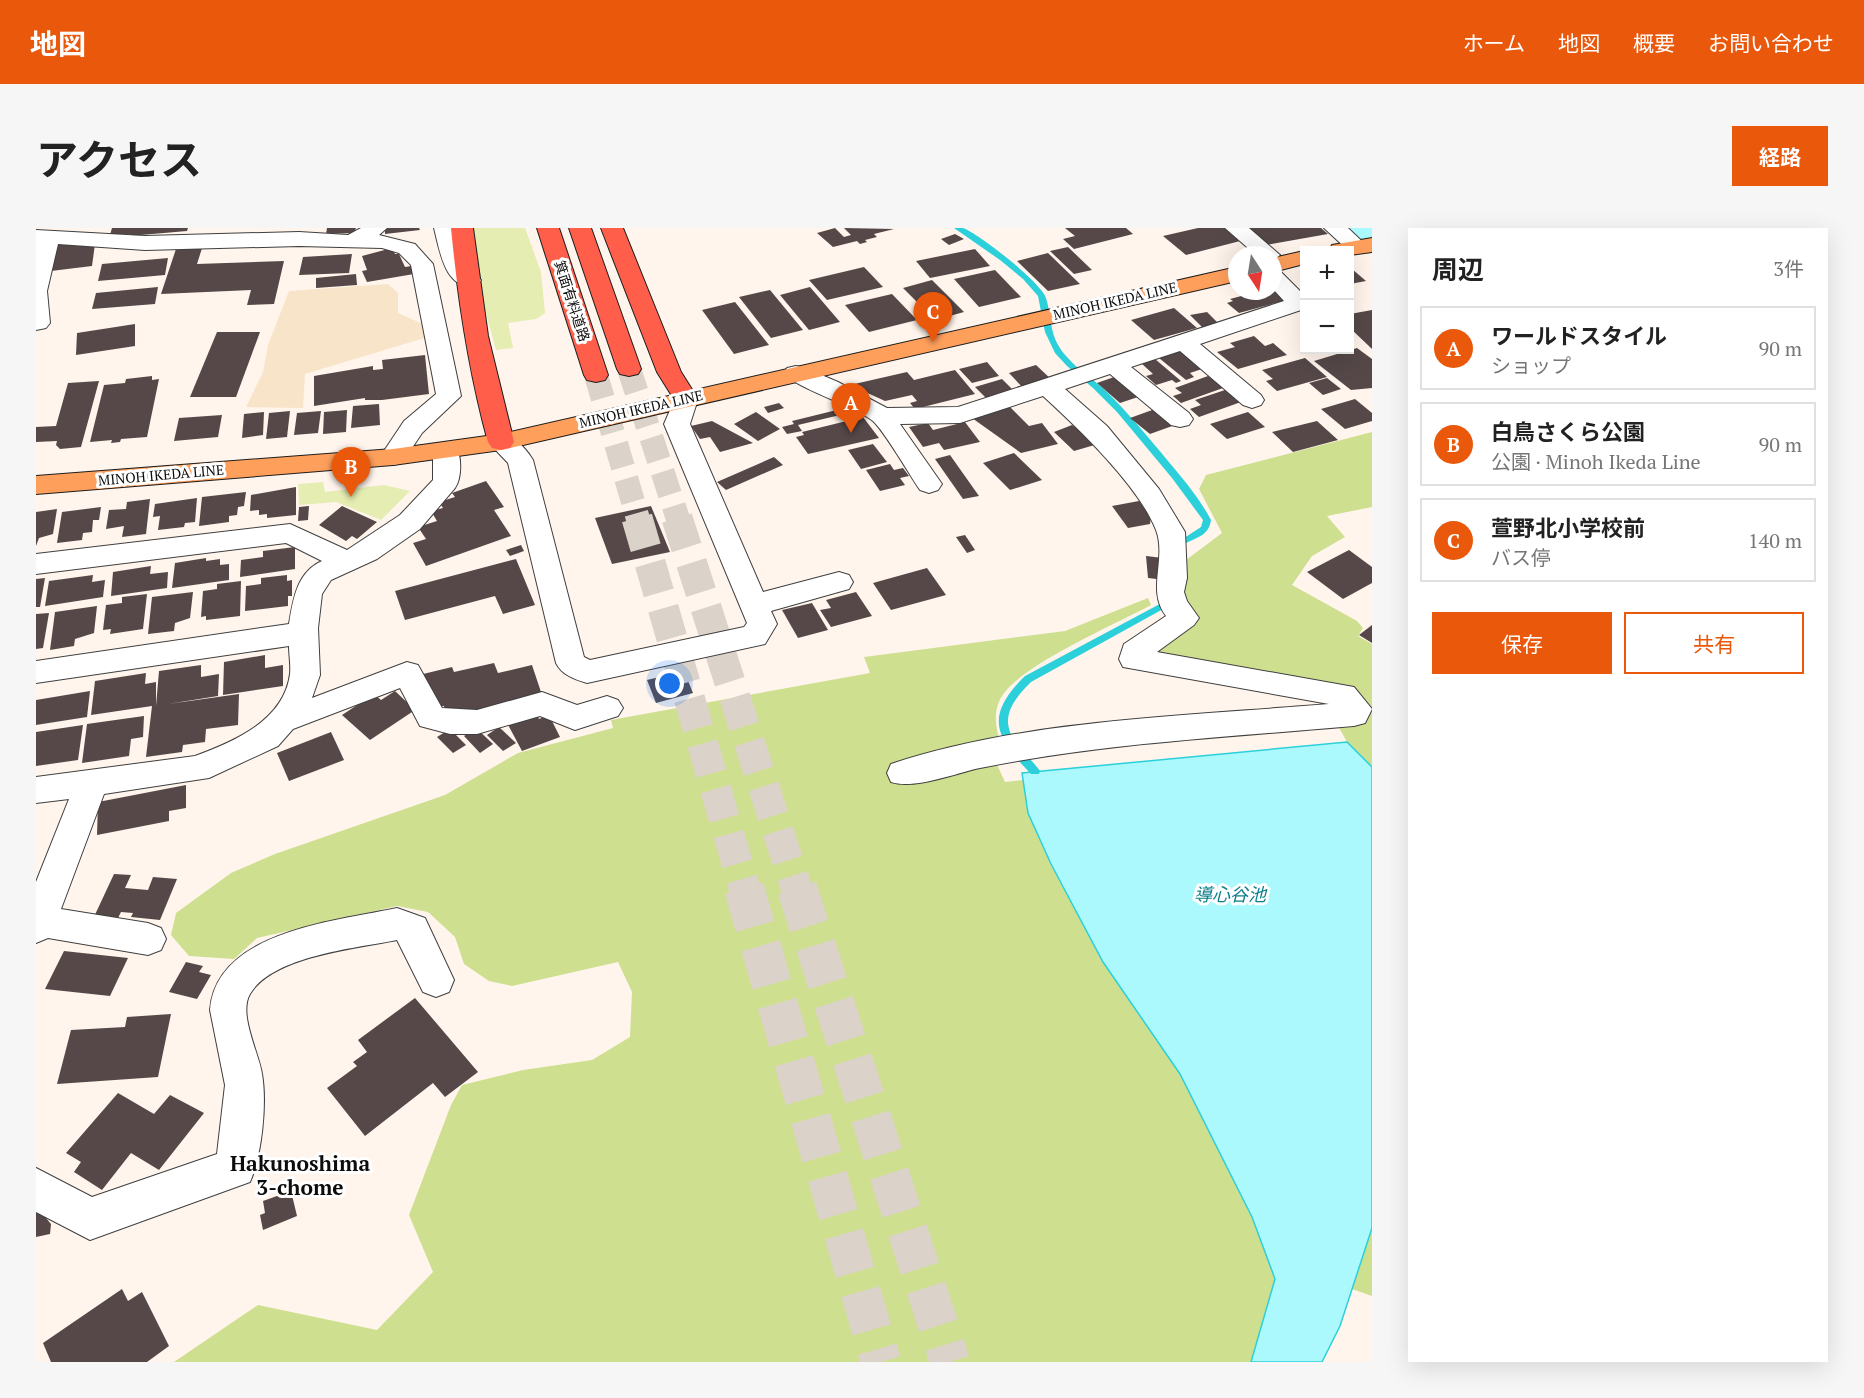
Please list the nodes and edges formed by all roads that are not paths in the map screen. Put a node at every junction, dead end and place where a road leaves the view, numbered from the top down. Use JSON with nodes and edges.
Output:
{"nodes":[{"id":1,"x":376,"y":228,"type":"edge"},
{"id":2,"x":445,"y":228,"type":"edge"},
{"id":3,"x":462,"y":228,"type":"edge"},
{"id":4,"x":548,"y":228,"type":"edge"},
{"id":5,"x":580,"y":228,"type":"edge"},
{"id":6,"x":612,"y":228,"type":"edge"},
{"id":7,"x":1236,"y":228,"type":"edge"},
{"id":8,"x":1335,"y":228,"type":"edge"},
{"id":9,"x":75,"y":233,"type":"edge"},
{"id":10,"x":301,"y":233,"type":"edge"},
{"id":11,"x":202,"y":234,"type":"edge"},
{"id":12,"x":43,"y":236,"type":"edge"},
{"id":13,"x":352,"y":242,"type":"junction"},
{"id":14,"x":1254,"y":246,"type":"edge"},
{"id":15,"x":1356,"y":247,"type":"edge"},
{"id":16,"x":1300,"y":259,"type":"edge"},
{"id":17,"x":1282,"y":263,"type":"edge"},
{"id":18,"x":1228,"y":276,"type":"edge"},
{"id":19,"x":1282,"y":279,"type":"edge"},
{"id":20,"x":470,"y":280,"type":"junction"},
{"id":21,"x":38,"y":323,"type":"dead end"},
{"id":22,"x":1184,"y":342,"type":"junction"},
{"id":23,"x":1114,"y":365,"type":"junction"},
{"id":24,"x":629,"y":369,"type":"tunnel mouth"},
{"id":25,"x":796,"y":373,"type":"junction"},
{"id":26,"x":596,"y":375,"type":"tunnel mouth"},
{"id":27,"x":1048,"y":387,"type":"junction"},
{"id":28,"x":686,"y":399,"type":"junction"},
{"id":29,"x":1252,"y":400,"type":"dead end"},
{"id":30,"x":882,"y":416,"type":"junction"},
{"id":31,"x":1180,"y":420,"type":"dead end"},
{"id":32,"x":501,"y":442,"type":"junction"},
{"id":33,"x":446,"y":451,"type":"junction"},
{"id":34,"x":393,"y":457,"type":"junction"},
{"id":35,"x":929,"y":484,"type":"dead end"},
{"id":36,"x":36,"y":485,"type":"edge"},
{"id":37,"x":349,"y":561,"type":"junction"},
{"id":38,"x":36,"y":564,"type":"edge"},
{"id":39,"x":839,"y":582,"type":"dead end"},
{"id":40,"x":753,"y":604,"type":"junction"},
{"id":41,"x":303,"y":633,"type":"junction"},
{"id":42,"x":36,"y":672,"type":"edge"},
{"id":43,"x":607,"y":708,"type":"dead end"},
{"id":44,"x":282,"y":720,"type":"junction"},
{"id":45,"x":903,"y":773,"type":"dead end"},
{"id":46,"x":91,"y":785,"type":"junction"},
{"id":47,"x":36,"y":790,"type":"edge"},
{"id":48,"x":37,"y":924,"type":"edge"},
{"id":49,"x":148,"y":939,"type":"dead end"},
{"id":50,"x":436,"y":980,"type":"dead end"},
{"id":51,"x":36,"y":1189,"type":"edge"}],
"edges":[{"from":1,"to":13,"type":"street"},
{"from":2,"to":20,"type":"street"},
{"from":3,"to":20,"type":"highway"},
{"from":4,"to":26,"type":"highway","name":"箕面有料道路"},
{"from":5,"to":24,"type":"highway","name":"箕面有料道路"},
{"from":6,"to":28,"type":"highway"},
{"from":7,"to":14,"type":"street"},
{"from":8,"to":15,"type":"street"},
{"from":9,"to":11,"type":"street"},
{"from":9,"to":12,"type":"street"},
{"from":10,"to":11,"type":"street"},
{"from":10,"to":13,"type":"street"},
{"from":12,"to":21,"type":"street"},
{"from":13,"to":34,"type":"street"},
{"from":16,"to":17,"type":"main road"},
{"from":18,"to":25,"type":"main road","name":"MINOH IKEDA LINE"},
{"from":19,"to":22,"type":"street"},
{"from":20,"to":32,"type":"highway"},
{"from":22,"to":23,"type":"street"},
{"from":22,"to":29,"type":"street"},
{"from":23,"to":27,"type":"street"},
{"from":23,"to":31,"type":"street"},
{"from":25,"to":28,"type":"main road","name":"MINOH IKEDA LINE"},
{"from":25,"to":30,"type":"street"},
{"from":27,"to":30,"type":"street"},
{"from":27,"to":45,"type":"street"},
{"from":28,"to":32,"type":"main road","name":"MINOH IKEDA LINE"},
{"from":28,"to":40,"type":"street"},
{"from":30,"to":35,"type":"street"},
{"from":32,"to":33,"type":"main road","name":"MINOH IKEDA LINE"},
{"from":32,"to":40,"type":"street"},
{"from":33,"to":34,"type":"main road","name":"MINOH IKEDA LINE"},
{"from":33,"to":37,"type":"street"},
{"from":34,"to":36,"type":"main road","name":"MINOH IKEDA LINE"},
{"from":37,"to":38,"type":"street"},
{"from":37,"to":41,"type":"street"},
{"from":39,"to":40,"type":"street"},
{"from":41,"to":42,"type":"street"},
{"from":41,"to":44,"type":"street"},
{"from":43,"to":44,"type":"street"},
{"from":44,"to":46,"type":"street"},
{"from":46,"to":47,"type":"street"},
{"from":46,"to":48,"type":"street"},
{"from":48,"to":49,"type":"street"},
{"from":50,"to":51,"type":"street"}]}
